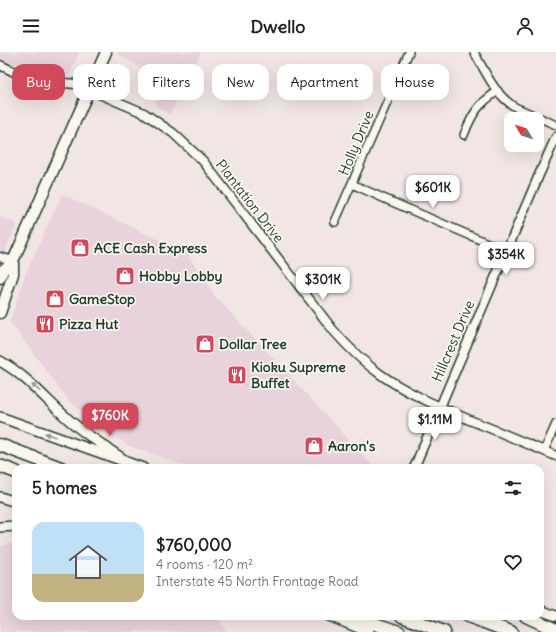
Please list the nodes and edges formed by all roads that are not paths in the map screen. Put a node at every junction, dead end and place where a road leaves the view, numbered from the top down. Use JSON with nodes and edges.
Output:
{"nodes":[{"id":1,"x":106,"y":52,"type":"edge"},
{"id":2,"x":410,"y":52,"type":"edge"},
{"id":3,"x":474,"y":52,"type":"edge"},
{"id":4,"x":101,"y":64,"type":"edge"},
{"id":5,"x":0,"y":65,"type":"edge"},
{"id":6,"x":73,"y":84,"type":"edge"},
{"id":7,"x":498,"y":91,"type":"junction"},
{"id":8,"x":85,"y":100,"type":"edge"},
{"id":9,"x":113,"y":100,"type":"edge"},
{"id":10,"x":556,"y":125,"type":"edge"},
{"id":11,"x":464,"y":135,"type":"dead end"},
{"id":12,"x":556,"y":138,"type":"edge"},
{"id":13,"x":352,"y":184,"type":"junction"},
{"id":14,"x":335,"y":222,"type":"dead end"},
{"id":15,"x":506,"y":251,"type":"junction"},
{"id":16,"x":0,"y":257,"type":"edge"},
{"id":17,"x":13,"y":261,"type":"junction"},
{"id":18,"x":0,"y":278,"type":"edge"},
{"id":19,"x":0,"y":313,"type":"edge"},
{"id":20,"x":0,"y":354,"type":"edge"},
{"id":21,"x":0,"y":361,"type":"edge"},
{"id":22,"x":9,"y":366,"type":"junction"},
{"id":23,"x":439,"y":407,"type":"junction"},
{"id":24,"x":0,"y":417,"type":"edge"},
{"id":25,"x":556,"y":424,"type":"edge"},
{"id":26,"x":0,"y":445,"type":"edge"},
{"id":27,"x":544,"y":451,"type":"junction"},
{"id":28,"x":556,"y":456,"type":"edge"},
{"id":29,"x":126,"y":462,"type":"junction"},
{"id":30,"x":50,"y":464,"type":"edge"},
{"id":31,"x":132,"y":464,"type":"edge"},
{"id":32,"x":416,"y":464,"type":"edge"},
{"id":33,"x":0,"y":466,"type":"edge"},
{"id":34,"x":12,"y":470,"type":"edge"},
{"id":35,"x":0,"y":497,"type":"edge"},
{"id":36,"x":12,"y":501,"type":"edge"},
{"id":37,"x":12,"y":526,"type":"edge"},
{"id":38,"x":0,"y":527,"type":"edge"},
{"id":39,"x":544,"y":612,"type":"edge"},
{"id":40,"x":556,"y":616,"type":"edge"},
{"id":41,"x":339,"y":620,"type":"edge"},
{"id":42,"x":363,"y":620,"type":"edge"},
{"id":43,"x":412,"y":620,"type":"edge"},
{"id":44,"x":479,"y":620,"type":"edge"},
{"id":45,"x":535,"y":620,"type":"edge"},
{"id":46,"x":556,"y":630,"type":"edge"},
{"id":47,"x":369,"y":632,"type":"edge"},
{"id":48,"x":398,"y":632,"type":"edge"},
{"id":49,"x":444,"y":632,"type":"edge"},
{"id":50,"x":511,"y":632,"type":"edge"}],
"edges":[{"from":1,"to":4,"type":"main road"},
{"from":2,"to":13,"type":"street","name":"Holly Drive"},
{"from":3,"to":7,"type":"street"},
{"from":5,"to":6,"type":"street","name":"Plantation Drive"},
{"from":7,"to":10,"type":"street"},
{"from":7,"to":11,"type":"street"},
{"from":8,"to":17,"type":"main road"},
{"from":9,"to":23,"type":"street","name":"Plantation Drive"},
{"from":12,"to":15,"type":"street","name":"Hillcrest Drive"},
{"from":13,"to":14,"type":"street","name":"Holly Drive"},
{"from":13,"to":15,"type":"street"},
{"from":15,"to":23,"type":"street","name":"Hillcrest Drive"},
{"from":16,"to":17,"type":"street"},
{"from":17,"to":18,"type":"main road"},
{"from":17,"to":19,"type":"main road"},
{"from":20,"to":22,"type":"main road"},
{"from":21,"to":22,"type":"main road"},
{"from":29,"to":22,"type":"main road","one_way":true},
{"from":23,"to":27,"type":"street","name":"Plantation Drive"},
{"from":23,"to":32,"type":"street","name":"Hillcrest Drive"},
{"from":29,"to":24,"type":"main road","one_way":true},
{"from":25,"to":27,"type":"street"},
{"from":26,"to":30,"type":"highway"},
{"from":27,"to":28,"type":"street","name":"Plantation Drive"},
{"from":29,"to":31,"type":"main road"},
{"from":33,"to":34,"type":"highway"},
{"from":35,"to":36,"type":"main road"},
{"from":37,"to":38,"type":"main road"},
{"from":39,"to":40,"type":"main road"},
{"from":41,"to":47,"type":"main road"},
{"from":42,"to":48,"type":"highway"},
{"from":43,"to":49,"type":"highway"},
{"from":44,"to":50,"type":"highway"},
{"from":45,"to":46,"type":"highway"}]}
